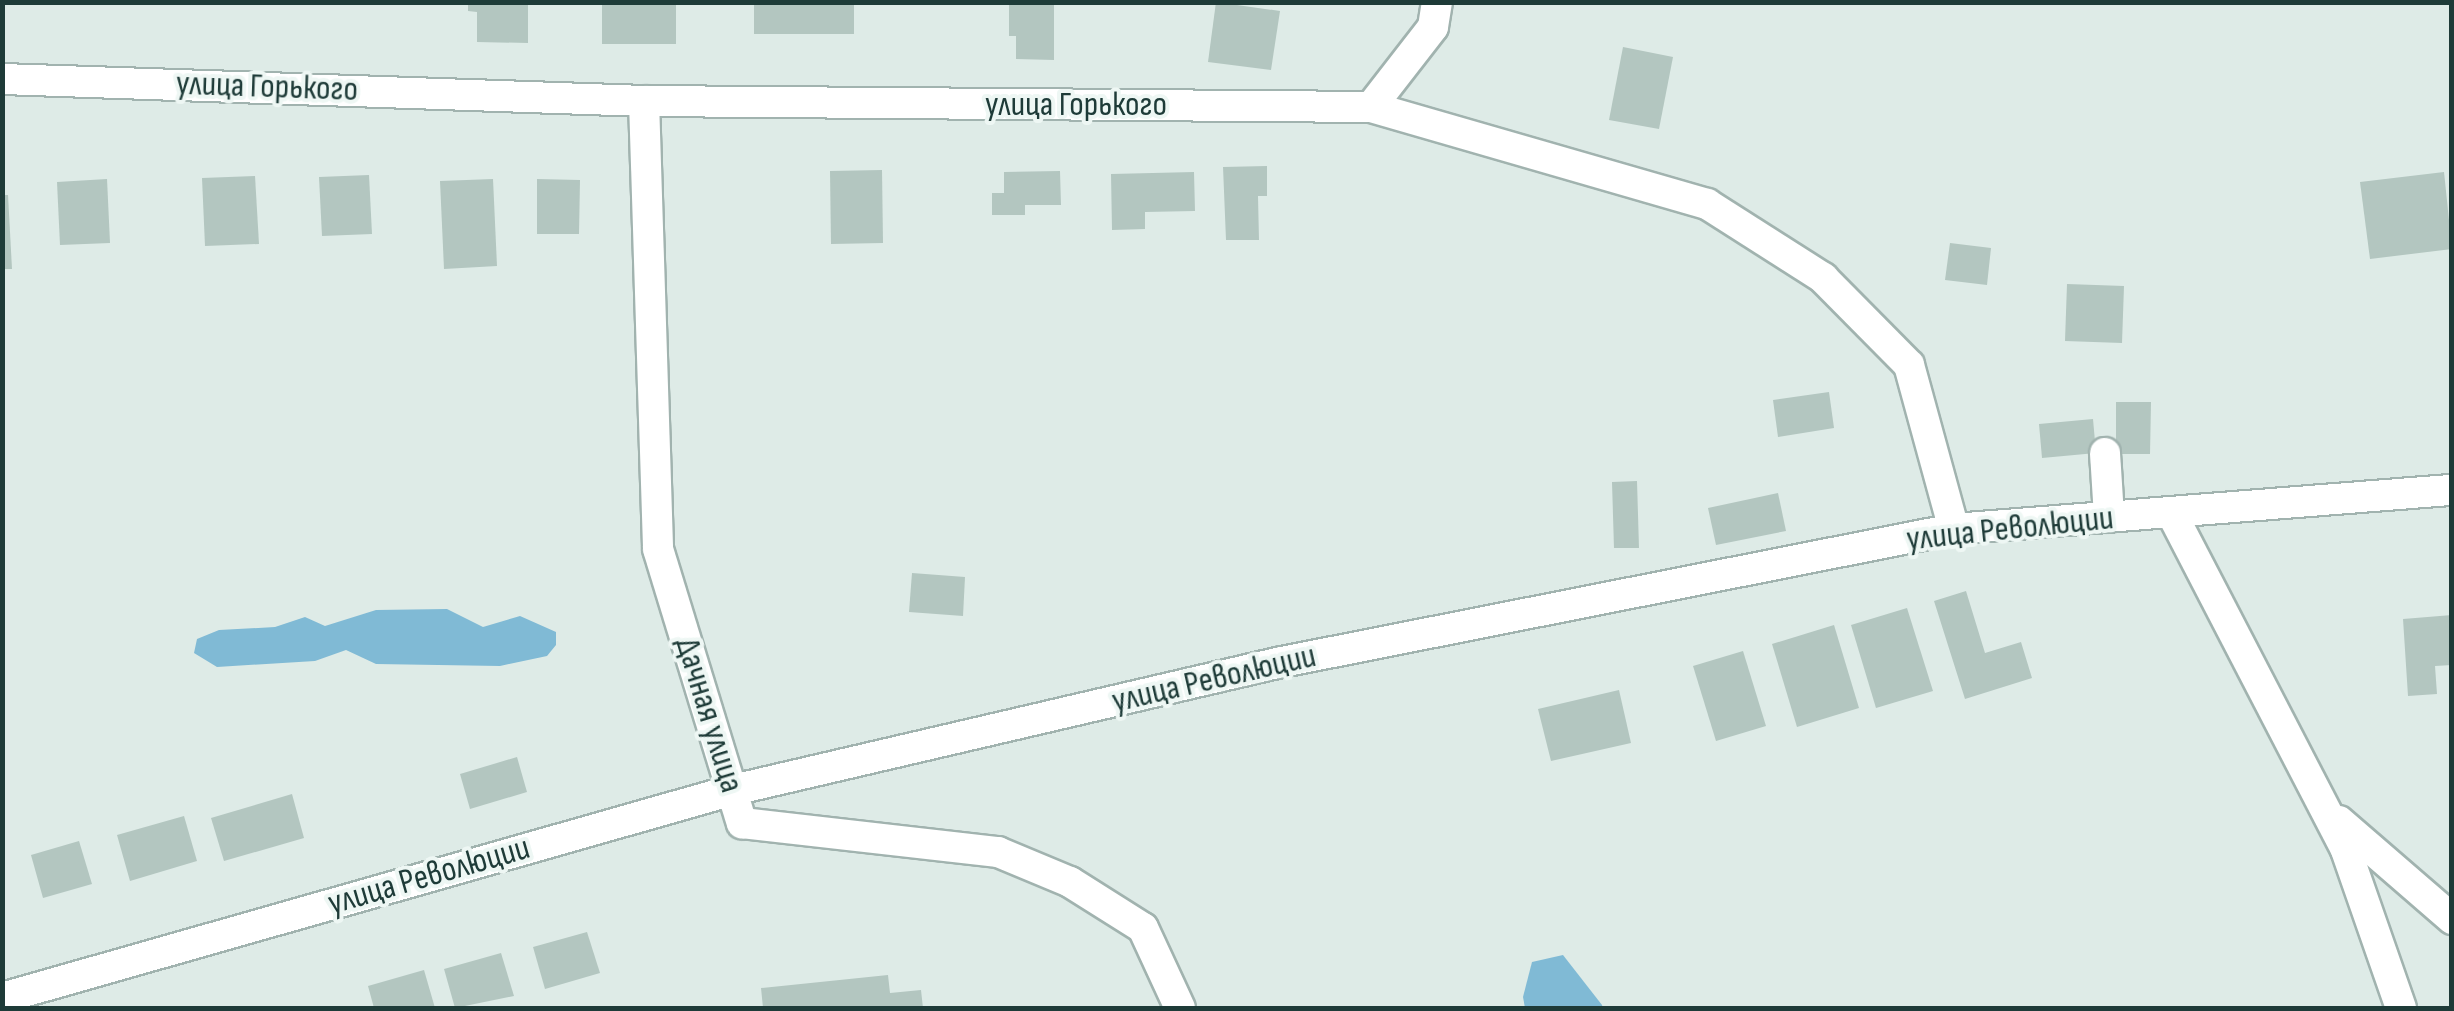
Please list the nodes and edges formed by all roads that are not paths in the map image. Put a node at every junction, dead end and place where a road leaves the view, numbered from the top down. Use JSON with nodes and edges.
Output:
{"nodes":[{"id":1,"x":1438,"y":2,"type":"edge"},
{"id":2,"x":2,"y":57,"type":"edge"},
{"id":3,"x":17,"y":78,"type":"edge"},
{"id":4,"x":644,"y":101,"type":"junction"},
{"id":5,"x":1371,"y":107,"type":"junction"},
{"id":6,"x":2105,"y":453,"type":"dead end"},
{"id":7,"x":2452,"y":490,"type":"edge"},
{"id":8,"x":2172,"y":514,"type":"junction"},
{"id":9,"x":2109,"y":517,"type":"junction"},
{"id":10,"x":1954,"y":529,"type":"junction"},
{"id":11,"x":733,"y":790,"type":"junction"},
{"id":12,"x":2329,"y":813,"type":"junction"},
{"id":13,"x":2452,"y":918,"type":"edge"},
{"id":14,"x":2,"y":998,"type":"edge"},
{"id":15,"x":1180,"y":1008,"type":"edge"},
{"id":16,"x":2401,"y":1008,"type":"edge"}],
"edges":[{"from":1,"to":5,"type":"street"},
{"from":2,"to":3,"type":"street"},
{"from":3,"to":4,"type":"street","name":"улица Горького"},
{"from":4,"to":5,"type":"street","name":"улица Горького"},
{"from":4,"to":11,"type":"street","name":"Дачная улица"},
{"from":5,"to":10,"type":"street","name":"улица Горького"},
{"from":6,"to":9,"type":"street"},
{"from":7,"to":8,"type":"street","name":"улица Революции"},
{"from":8,"to":9,"type":"street","name":"улица Революции"},
{"from":8,"to":12,"type":"street"},
{"from":9,"to":10,"type":"street","name":"улица Революции"},
{"from":10,"to":11,"type":"street","name":"улица Революции"},
{"from":11,"to":14,"type":"street","name":"улица Революции"},
{"from":11,"to":15,"type":"street","name":"Дачная улица"},
{"from":12,"to":13,"type":"street"},
{"from":12,"to":16,"type":"street"}]}
